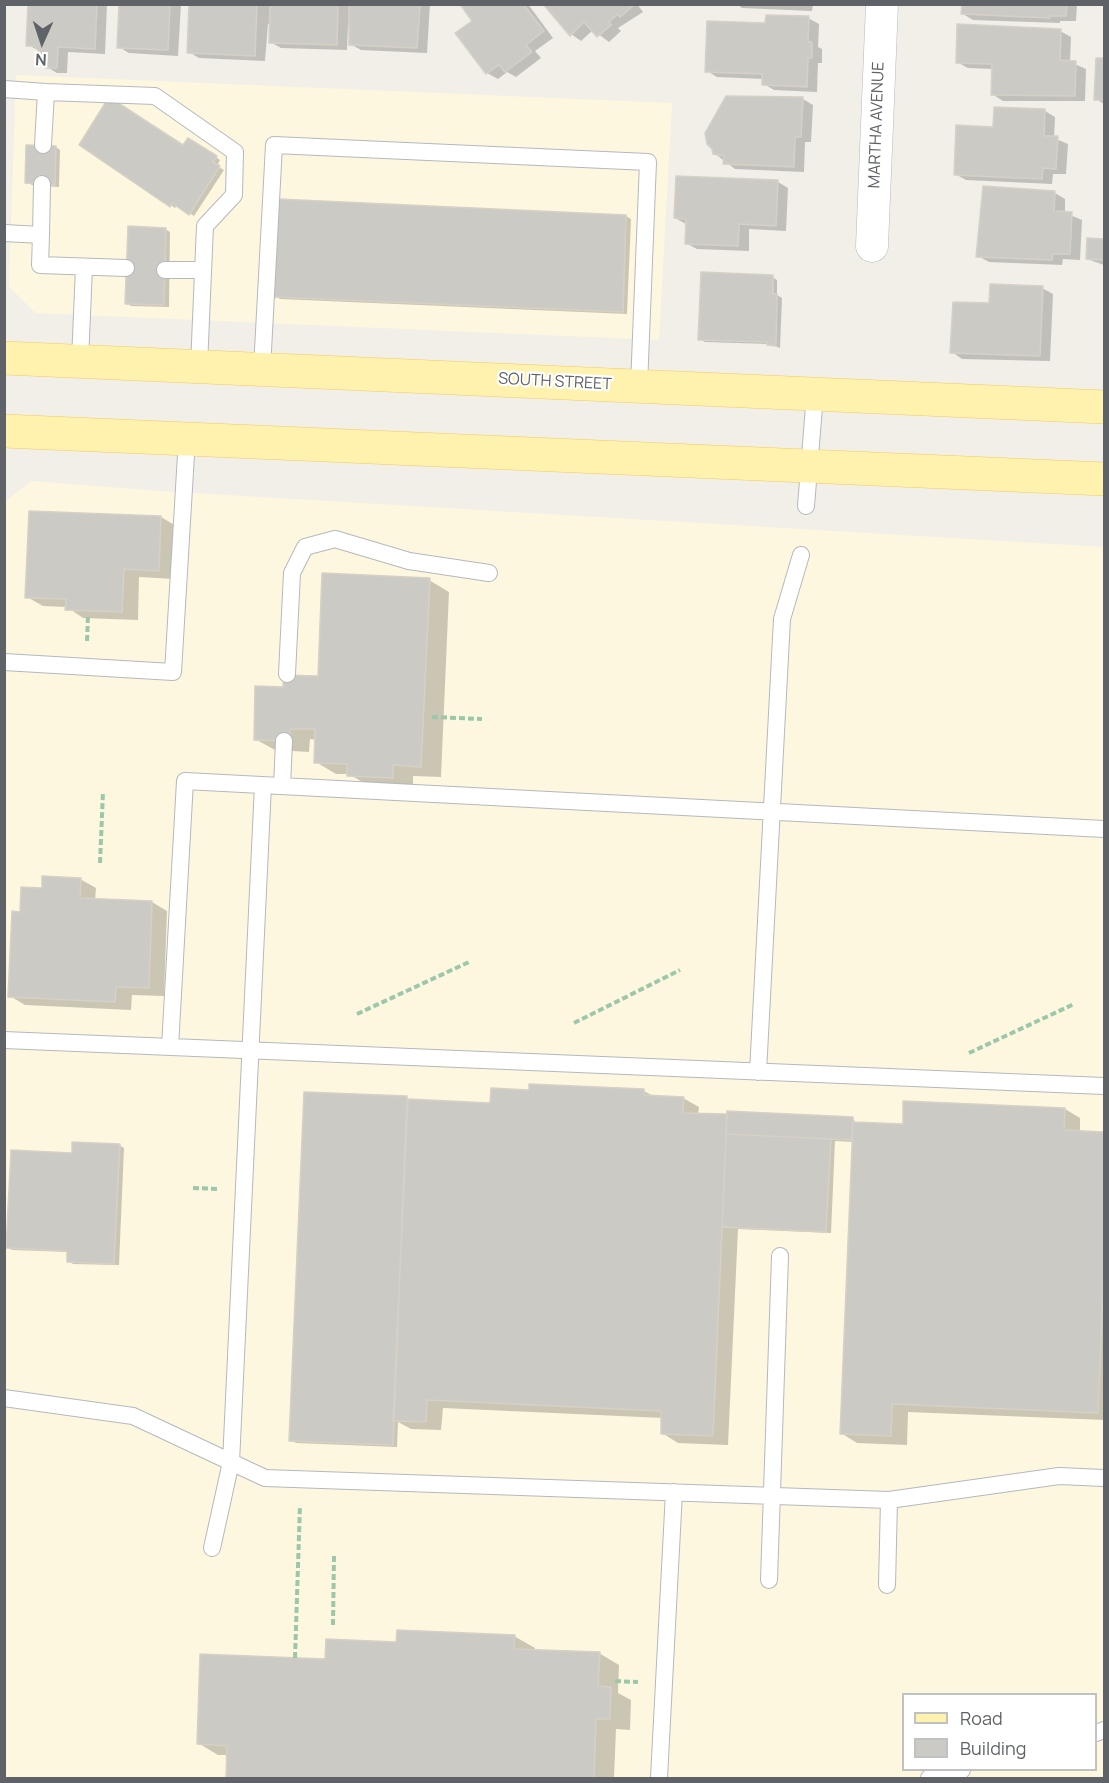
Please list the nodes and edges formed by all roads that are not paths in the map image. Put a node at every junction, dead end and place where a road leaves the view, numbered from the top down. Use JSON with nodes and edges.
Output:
{"nodes":[{"id":1,"x":882,"y":4,"type":"edge"},
{"id":2,"x":4,"y":89,"type":"edge"},
{"id":3,"x":46,"y":92,"type":"junction"},
{"id":4,"x":43,"y":145,"type":"dead end"},
{"id":5,"x":42,"y":184,"type":"dead end"},
{"id":6,"x":4,"y":233,"type":"edge"},
{"id":7,"x":41,"y":235,"type":"junction"},
{"id":8,"x":872,"y":246,"type":"dead end"},
{"id":9,"x":84,"y":267,"type":"junction"},
{"id":10,"x":126,"y":268,"type":"dead end"},
{"id":11,"x":165,"y":270,"type":"dead end"},
{"id":12,"x":203,"y":270,"type":"junction"},
{"id":13,"x":4,"y":358,"type":"edge"},
{"id":14,"x":80,"y":361,"type":"junction"},
{"id":15,"x":199,"y":366,"type":"junction"},
{"id":16,"x":262,"y":369,"type":"junction"},
{"id":17,"x":639,"y":386,"type":"junction"},
{"id":18,"x":815,"y":394,"type":"junction"},
{"id":19,"x":1104,"y":407,"type":"edge"},
{"id":20,"x":4,"y":430,"type":"edge"},
{"id":21,"x":187,"y":438,"type":"junction"},
{"id":22,"x":810,"y":466,"type":"junction"},
{"id":23,"x":1104,"y":480,"type":"edge"},
{"id":24,"x":806,"y":506,"type":"dead end"},
{"id":25,"x":801,"y":555,"type":"dead end"},
{"id":26,"x":489,"y":573,"type":"dead end"},
{"id":27,"x":4,"y":663,"type":"edge"},
{"id":28,"x":287,"y":674,"type":"dead end"},
{"id":29,"x":284,"y":741,"type":"dead end"},
{"id":30,"x":264,"y":785,"type":"junction"},
{"id":31,"x":282,"y":786,"type":"junction"},
{"id":32,"x":772,"y":812,"type":"junction"},
{"id":33,"x":1104,"y":829,"type":"edge"},
{"id":34,"x":4,"y":1040,"type":"edge"},
{"id":35,"x":170,"y":1047,"type":"junction"},
{"id":36,"x":250,"y":1051,"type":"junction"},
{"id":37,"x":758,"y":1072,"type":"junction"},
{"id":38,"x":1104,"y":1086,"type":"edge"},
{"id":39,"x":780,"y":1256,"type":"dead end"},
{"id":40,"x":4,"y":1398,"type":"edge"},
{"id":41,"x":231,"y":1462,"type":"junction"},
{"id":42,"x":1104,"y":1478,"type":"edge"},
{"id":43,"x":674,"y":1492,"type":"junction"},
{"id":44,"x":772,"y":1496,"type":"junction"},
{"id":45,"x":889,"y":1500,"type":"junction"},
{"id":46,"x":212,"y":1548,"type":"dead end"},
{"id":47,"x":770,"y":1580,"type":"dead end"},
{"id":48,"x":887,"y":1585,"type":"dead end"},
{"id":49,"x":958,"y":1771,"type":"edge"},
{"id":50,"x":659,"y":1779,"type":"edge"},
{"id":51,"x":929,"y":1779,"type":"edge"}],
"edges":[{"from":1,"to":8,"type":"street","name":"MARTHA AVENUE"},
{"from":2,"to":3,"type":"lane"},
{"from":3,"to":4,"type":"lane"},
{"from":3,"to":12,"type":"lane"},
{"from":5,"to":7,"type":"lane"},
{"from":6,"to":7,"type":"lane"},
{"from":7,"to":9,"type":"lane"},
{"from":9,"to":10,"type":"lane"},
{"from":9,"to":14,"type":"lane"},
{"from":11,"to":12,"type":"lane"},
{"from":12,"to":15,"type":"lane"},
{"from":13,"to":14,"type":"main road","name":"SOUTH STREET"},
{"from":14,"to":15,"type":"main road","name":"SOUTH STREET"},
{"from":15,"to":16,"type":"main road","name":"SOUTH STREET"},
{"from":16,"to":17,"type":"main road","name":"SOUTH STREET"},
{"from":16,"to":17,"type":"lane"},
{"from":17,"to":18,"type":"main road","name":"SOUTH STREET"},
{"from":18,"to":19,"type":"main road","name":"SOUTH STREET"},
{"from":18,"to":22,"type":"lane"},
{"from":20,"to":21,"type":"main road"},
{"from":21,"to":22,"type":"main road"},
{"from":21,"to":27,"type":"lane"},
{"from":22,"to":23,"type":"main road"},
{"from":22,"to":24,"type":"lane"},
{"from":25,"to":32,"type":"lane"},
{"from":26,"to":28,"type":"lane"},
{"from":29,"to":31,"type":"lane"},
{"from":30,"to":31,"type":"lane"},
{"from":30,"to":35,"type":"lane"},
{"from":30,"to":36,"type":"lane"},
{"from":31,"to":32,"type":"lane"},
{"from":32,"to":33,"type":"lane"},
{"from":32,"to":37,"type":"lane"},
{"from":34,"to":35,"type":"lane"},
{"from":35,"to":36,"type":"lane"},
{"from":36,"to":37,"type":"lane"},
{"from":36,"to":41,"type":"lane"},
{"from":37,"to":38,"type":"lane"},
{"from":39,"to":44,"type":"lane"},
{"from":40,"to":41,"type":"lane"},
{"from":41,"to":43,"type":"lane"},
{"from":41,"to":46,"type":"lane"},
{"from":42,"to":45,"type":"lane"},
{"from":43,"to":44,"type":"lane"},
{"from":43,"to":50,"type":"lane"},
{"from":44,"to":45,"type":"lane"},
{"from":44,"to":47,"type":"lane"},
{"from":45,"to":48,"type":"lane"},
{"from":49,"to":51,"type":"lane"}]}
